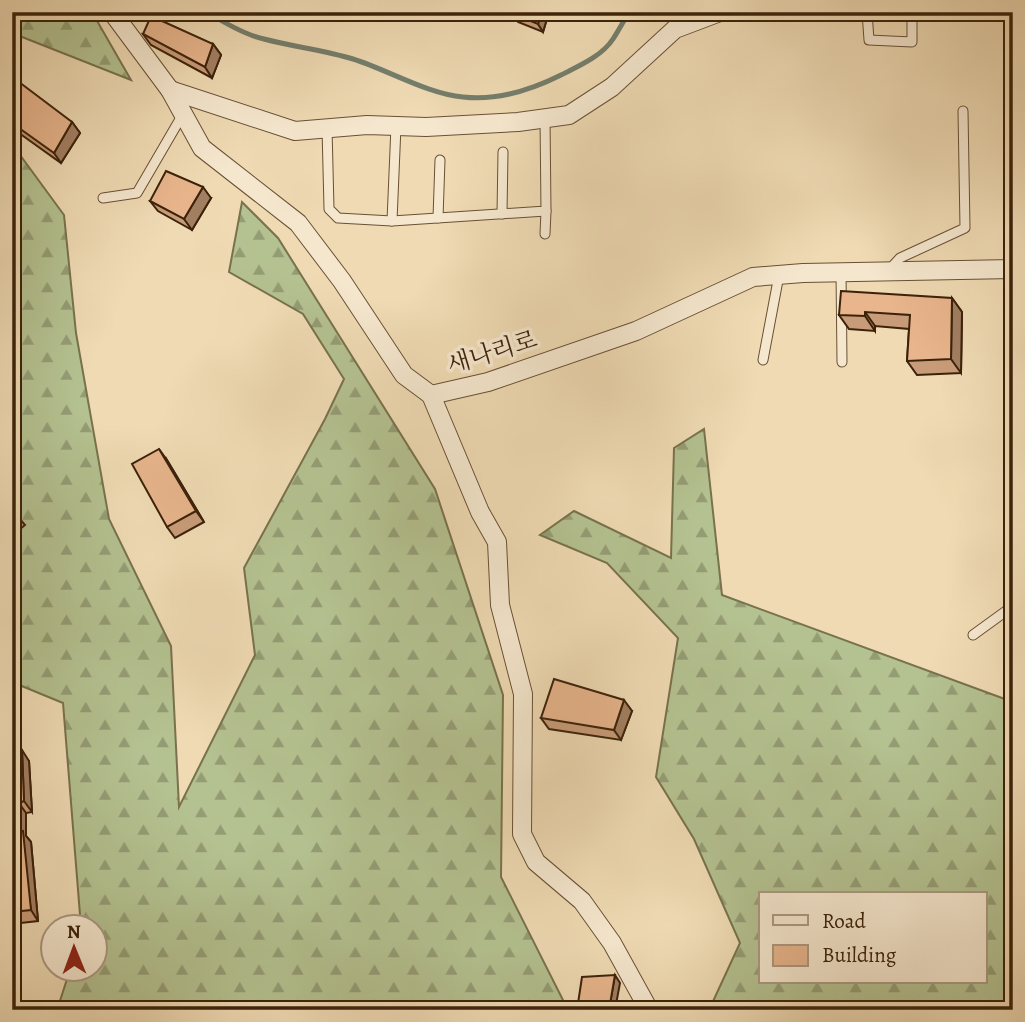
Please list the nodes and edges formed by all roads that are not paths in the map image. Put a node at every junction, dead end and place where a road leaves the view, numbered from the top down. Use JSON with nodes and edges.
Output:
{"nodes":[{"id":1,"x":113,"y":12,"type":"edge"},
{"id":2,"x":720,"y":12,"type":"edge"},
{"id":3,"x":867,"y":12,"type":"edge"},
{"id":4,"x":912,"y":12,"type":"edge"},
{"id":5,"x":170,"y":90,"type":"junction"},
{"id":6,"x":963,"y":111,"type":"dead end"},
{"id":7,"x":183,"y":114,"type":"junction"},
{"id":8,"x":545,"y":118,"type":"junction"},
{"id":9,"x":396,"y":126,"type":"junction"},
{"id":10,"x":327,"y":128,"type":"junction"},
{"id":11,"x":503,"y":152,"type":"dead end"},
{"id":12,"x":440,"y":160,"type":"dead end"},
{"id":13,"x":103,"y":198,"type":"dead end"},
{"id":14,"x":546,"y":211,"type":"junction"},
{"id":15,"x":502,"y":214,"type":"junction"},
{"id":16,"x":438,"y":218,"type":"junction"},
{"id":17,"x":392,"y":221,"type":"junction"},
{"id":18,"x":545,"y":234,"type":"dead end"},
{"id":19,"x":1013,"y":269,"type":"edge"},
{"id":20,"x":888,"y":271,"type":"junction"},
{"id":21,"x":841,"y":272,"type":"junction"},
{"id":22,"x":779,"y":275,"type":"junction"},
{"id":23,"x":763,"y":360,"type":"dead end"},
{"id":24,"x":842,"y":362,"type":"dead end"},
{"id":25,"x":431,"y":395,"type":"junction"},
{"id":26,"x":1013,"y":606,"type":"edge"},
{"id":27,"x":973,"y":635,"type":"dead end"},
{"id":28,"x":649,"y":1010,"type":"edge"}],
"edges":[{"from":1,"to":5,"type":"street","name":"새나리로"},
{"from":2,"to":8,"type":"street"},
{"from":3,"to":4,"type":"lane"},
{"from":5,"to":7,"type":"street","name":"새나리로"},
{"from":5,"to":10,"type":"street"},
{"from":6,"to":20,"type":"lane"},
{"from":7,"to":13,"type":"lane"},
{"from":7,"to":25,"type":"street","name":"새나리로"},
{"from":8,"to":9,"type":"street"},
{"from":8,"to":14,"type":"lane"},
{"from":9,"to":10,"type":"street"},
{"from":9,"to":17,"type":"lane"},
{"from":10,"to":17,"type":"lane"},
{"from":11,"to":15,"type":"lane"},
{"from":12,"to":16,"type":"lane"},
{"from":14,"to":15,"type":"lane"},
{"from":14,"to":18,"type":"lane"},
{"from":15,"to":16,"type":"lane"},
{"from":16,"to":17,"type":"lane"},
{"from":19,"to":20,"type":"street","name":"새나리로"},
{"from":20,"to":21,"type":"street","name":"새나리로"},
{"from":21,"to":22,"type":"street","name":"새나리로"},
{"from":21,"to":24,"type":"lane"},
{"from":22,"to":23,"type":"lane"},
{"from":22,"to":25,"type":"street","name":"새나리로"},
{"from":25,"to":28,"type":"street"},
{"from":26,"to":27,"type":"lane"}]}
